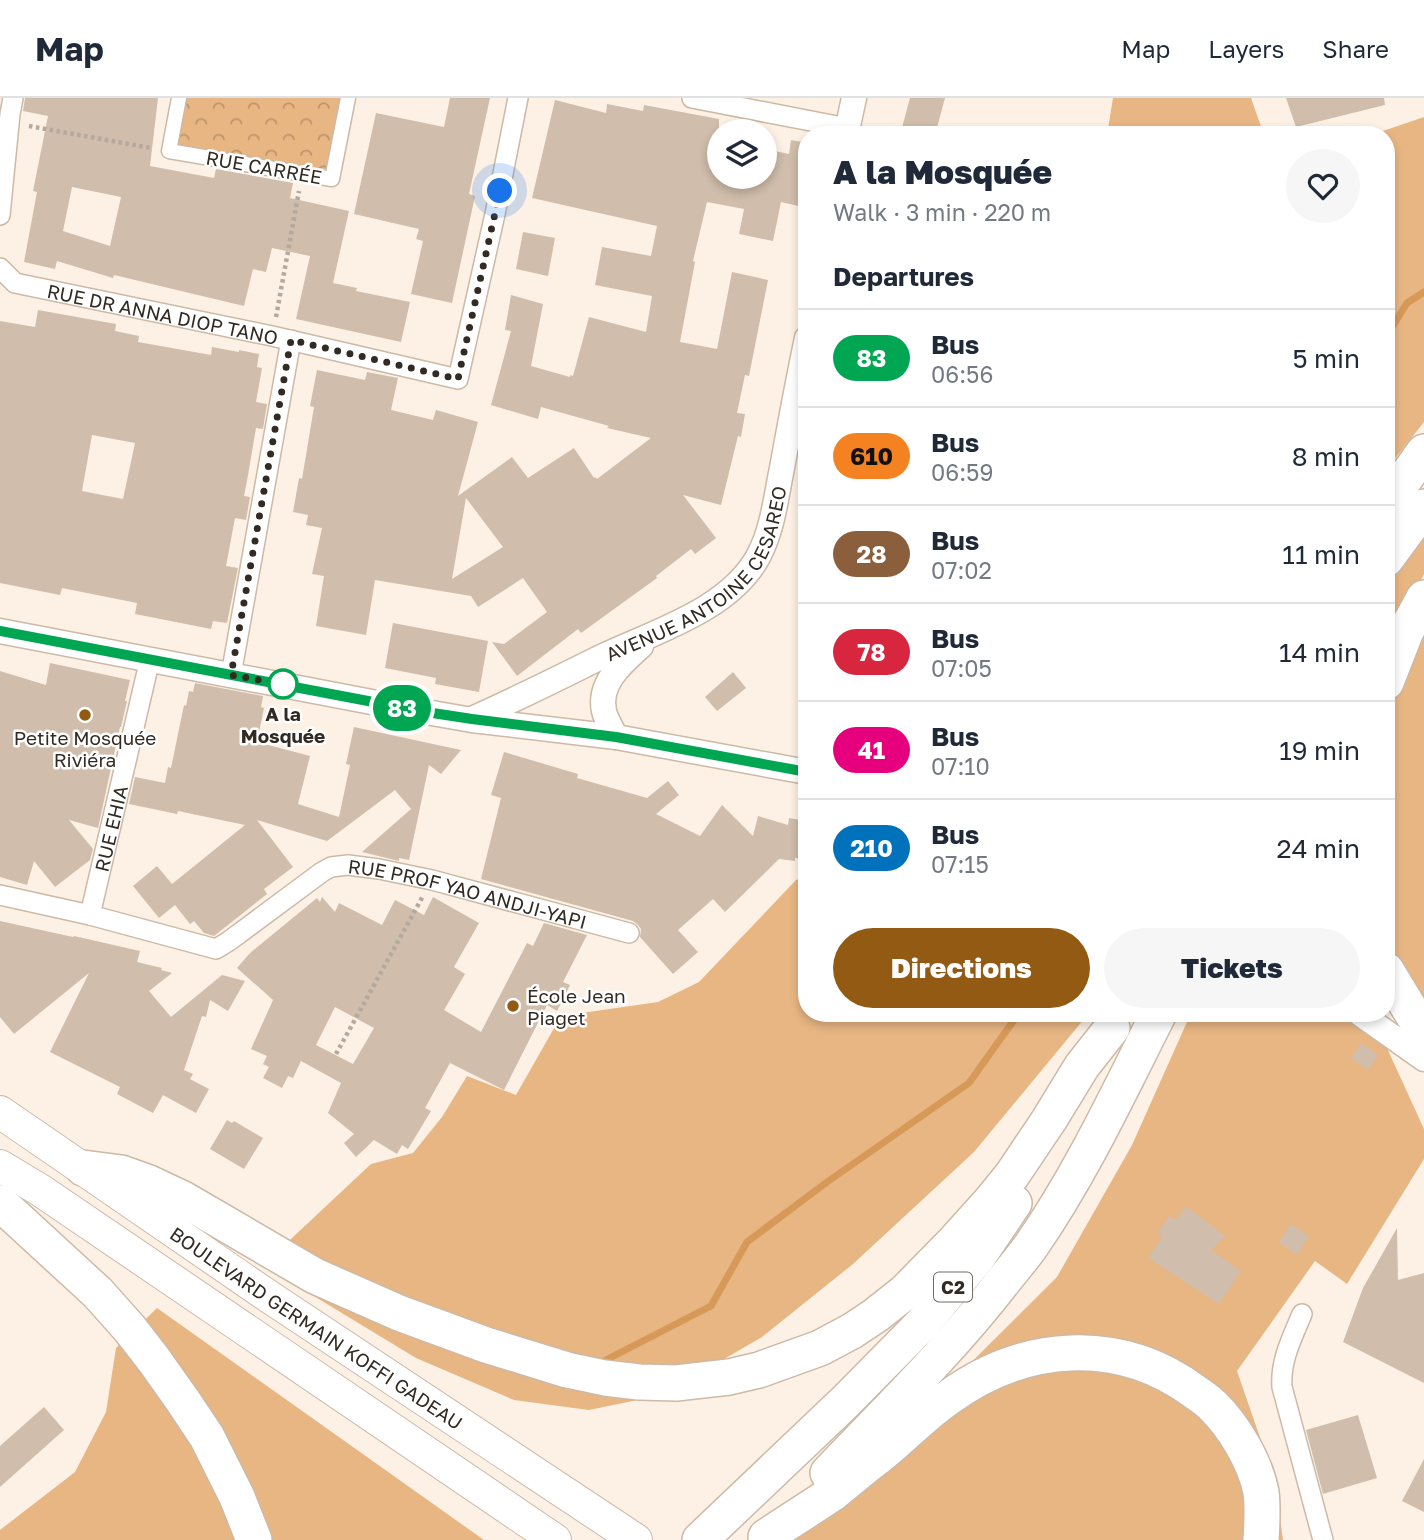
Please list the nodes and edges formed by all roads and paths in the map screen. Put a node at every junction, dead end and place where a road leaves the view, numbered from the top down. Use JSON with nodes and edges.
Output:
{"nodes":[{"id":1,"x":179,"y":98,"type":"edge"},
{"id":2,"x":348,"y":98,"type":"edge"},
{"id":3,"x":518,"y":98,"type":"edge"},
{"id":4,"x":692,"y":98,"type":"edge"},
{"id":5,"x":854,"y":98,"type":"edge"},
{"id":6,"x":8,"y":112,"type":"edge"},
{"id":7,"x":819,"y":126,"type":"edge"},
{"id":8,"x":847,"y":126,"type":"edge"},
{"id":9,"x":169,"y":151,"type":"junction"},
{"id":10,"x":302,"y":173,"type":"junction"},
{"id":11,"x":0,"y":215,"type":"edge"},
{"id":12,"x":0,"y":268,"type":"edge"},
{"id":13,"x":282,"y":338,"type":"junction"},
{"id":14,"x":798,"y":385,"type":"edge"},
{"id":15,"x":1424,"y":452,"type":"edge"},
{"id":16,"x":1395,"y":492,"type":"edge"},
{"id":17,"x":1424,"y":507,"type":"edge"},
{"id":18,"x":1395,"y":547,"type":"edge"},
{"id":19,"x":1424,"y":598,"type":"edge"},
{"id":20,"x":0,"y":631,"type":"edge"},
{"id":21,"x":656,"y":632,"type":"junction"},
{"id":22,"x":150,"y":659,"type":"junction"},
{"id":23,"x":1395,"y":659,"type":"edge"},
{"id":24,"x":231,"y":675,"type":"junction"},
{"id":25,"x":472,"y":719,"type":"junction"},
{"id":26,"x":616,"y":737,"type":"junction"},
{"id":27,"x":798,"y":770,"type":"edge"},
{"id":28,"x":432,"y":880,"type":"junction"},
{"id":29,"x":0,"y":895,"type":"edge"},
{"id":30,"x":90,"y":915,"type":"junction"},
{"id":31,"x":629,"y":933,"type":"dead end"},
{"id":32,"x":1395,"y":987,"type":"edge"},
{"id":33,"x":1115,"y":1022,"type":"edge"},
{"id":34,"x":1115,"y":1022,"type":"edge"},
{"id":35,"x":1154,"y":1022,"type":"edge"},
{"id":36,"x":1372,"y":1022,"type":"edge"},
{"id":37,"x":1424,"y":1033,"type":"edge"},
{"id":38,"x":335,"y":1054,"type":"dead end"},
{"id":39,"x":1424,"y":1059,"type":"edge"},
{"id":40,"x":0,"y":1112,"type":"edge"},
{"id":41,"x":0,"y":1166,"type":"edge"},
{"id":42,"x":83,"y":1168,"type":"junction"},
{"id":43,"x":0,"y":1203,"type":"edge"},
{"id":44,"x":1302,"y":1314,"type":"dead end"},
{"id":45,"x":631,"y":1537,"type":"edge"},
{"id":46,"x":765,"y":1539,"type":"edge"},
{"id":47,"x":254,"y":1540,"type":"edge"},
{"id":48,"x":555,"y":1540,"type":"edge"},
{"id":49,"x":700,"y":1540,"type":"edge"},
{"id":50,"x":1261,"y":1540,"type":"edge"},
{"id":51,"x":1322,"y":1540,"type":"edge"}],
"edges":[{"from":1,"to":9,"type":"street"},
{"from":2,"to":10,"type":"street","name":"RUE CARRÉE"},
{"from":3,"to":13,"type":"street","name":"RUE DR ANNA DIOP TANO"},
{"from":4,"to":7,"type":"street"},
{"from":5,"to":8,"type":"street"},
{"from":6,"to":9,"type":"path"},
{"from":6,"to":11,"type":"street"},
{"from":9,"to":10,"type":"street","name":"RUE CARRÉE"},
{"from":10,"to":13,"type":"path"},
{"from":12,"to":13,"type":"street","name":"RUE DR ANNA DIOP TANO"},
{"from":13,"to":24,"type":"street"},
{"from":14,"to":21,"type":"street","name":"AVENUE ANTOINE CESAREO"},
{"from":15,"to":16,"type":"highway"},
{"from":17,"to":18,"type":"highway"},
{"from":19,"to":23,"type":"highway"},
{"from":20,"to":22,"type":"street"},
{"from":21,"to":25,"type":"street","name":"AVENUE ANTOINE CESAREO"},
{"from":21,"to":26,"type":"street"},
{"from":22,"to":24,"type":"street"},
{"from":22,"to":30,"type":"street","name":"RUE EHIA"},
{"from":24,"to":25,"type":"street"},
{"from":25,"to":26,"type":"street"},
{"from":26,"to":27,"type":"street"},
{"from":28,"to":30,"type":"street","name":"RUE PROF YAO ANDJI-YAPI"},
{"from":28,"to":31,"type":"street","name":"RUE PROF YAO ANDJI-YAPI"},
{"from":28,"to":38,"type":"path"},
{"from":29,"to":30,"type":"street","name":"RUE PROF YAO ANDJI-YAPI"},
{"from":32,"to":37,"type":"highway"},
{"from":33,"to":42,"type":"highway"},
{"from":34,"to":49,"type":"highway","number":"C2"},
{"from":35,"to":46,"type":"highway"},
{"from":36,"to":39,"type":"street"},
{"from":40,"to":42,"type":"main road","name":"BOULEVARD GERMAIN KOFFI GADEAU"},
{"from":41,"to":48,"type":"main road"},
{"from":42,"to":45,"type":"main road","name":"BOULEVARD GERMAIN KOFFI GADEAU"},
{"from":43,"to":47,"type":"highway"},
{"from":44,"to":51,"type":"street"},
{"from":46,"to":50,"type":"highway"}]}
